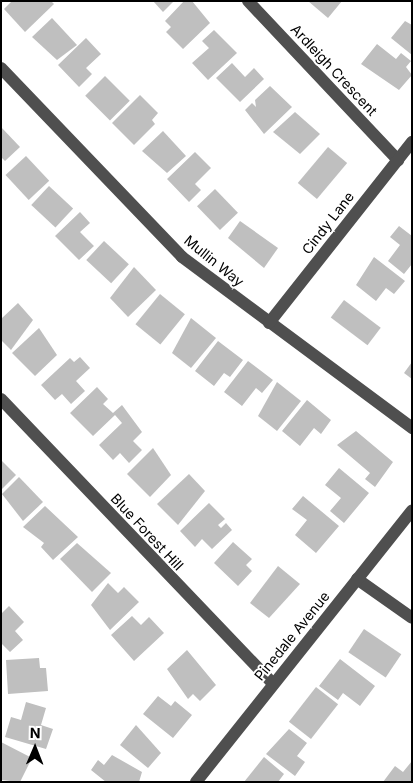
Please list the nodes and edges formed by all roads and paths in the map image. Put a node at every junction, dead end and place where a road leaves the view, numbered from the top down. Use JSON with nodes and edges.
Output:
{"nodes":[{"id":1,"x":248,"y":1,"type":"edge"},
{"id":2,"x":1,"y":68,"type":"edge"},
{"id":3,"x":412,"y":142,"type":"edge"},
{"id":4,"x":398,"y":160,"type":"junction"},
{"id":5,"x":269,"y":323,"type":"junction"},
{"id":6,"x":1,"y":399,"type":"edge"},
{"id":7,"x":412,"y":428,"type":"edge"},
{"id":8,"x":412,"y":510,"type":"edge"},
{"id":9,"x":357,"y":578,"type":"junction"},
{"id":10,"x":412,"y":618,"type":"edge"},
{"id":11,"x":273,"y":684,"type":"junction"},
{"id":12,"x":196,"y":782,"type":"edge"}],
"edges":[{"from":1,"to":4,"type":"street","name":"Ardleigh Crescent"},
{"from":2,"to":5,"type":"street","name":"Mullin Way"},
{"from":3,"to":4,"type":"street","name":"Cindy Lane"},
{"from":4,"to":5,"type":"street","name":"Cindy Lane"},
{"from":5,"to":7,"type":"street","name":"Mullin Way"},
{"from":6,"to":11,"type":"street","name":"Blue Forest Hill"},
{"from":8,"to":9,"type":"street","name":"Pinedale Avenue"},
{"from":9,"to":10,"type":"street"},
{"from":9,"to":11,"type":"street","name":"Pinedale Avenue"},
{"from":11,"to":12,"type":"street","name":"Pinedale Avenue"}]}
